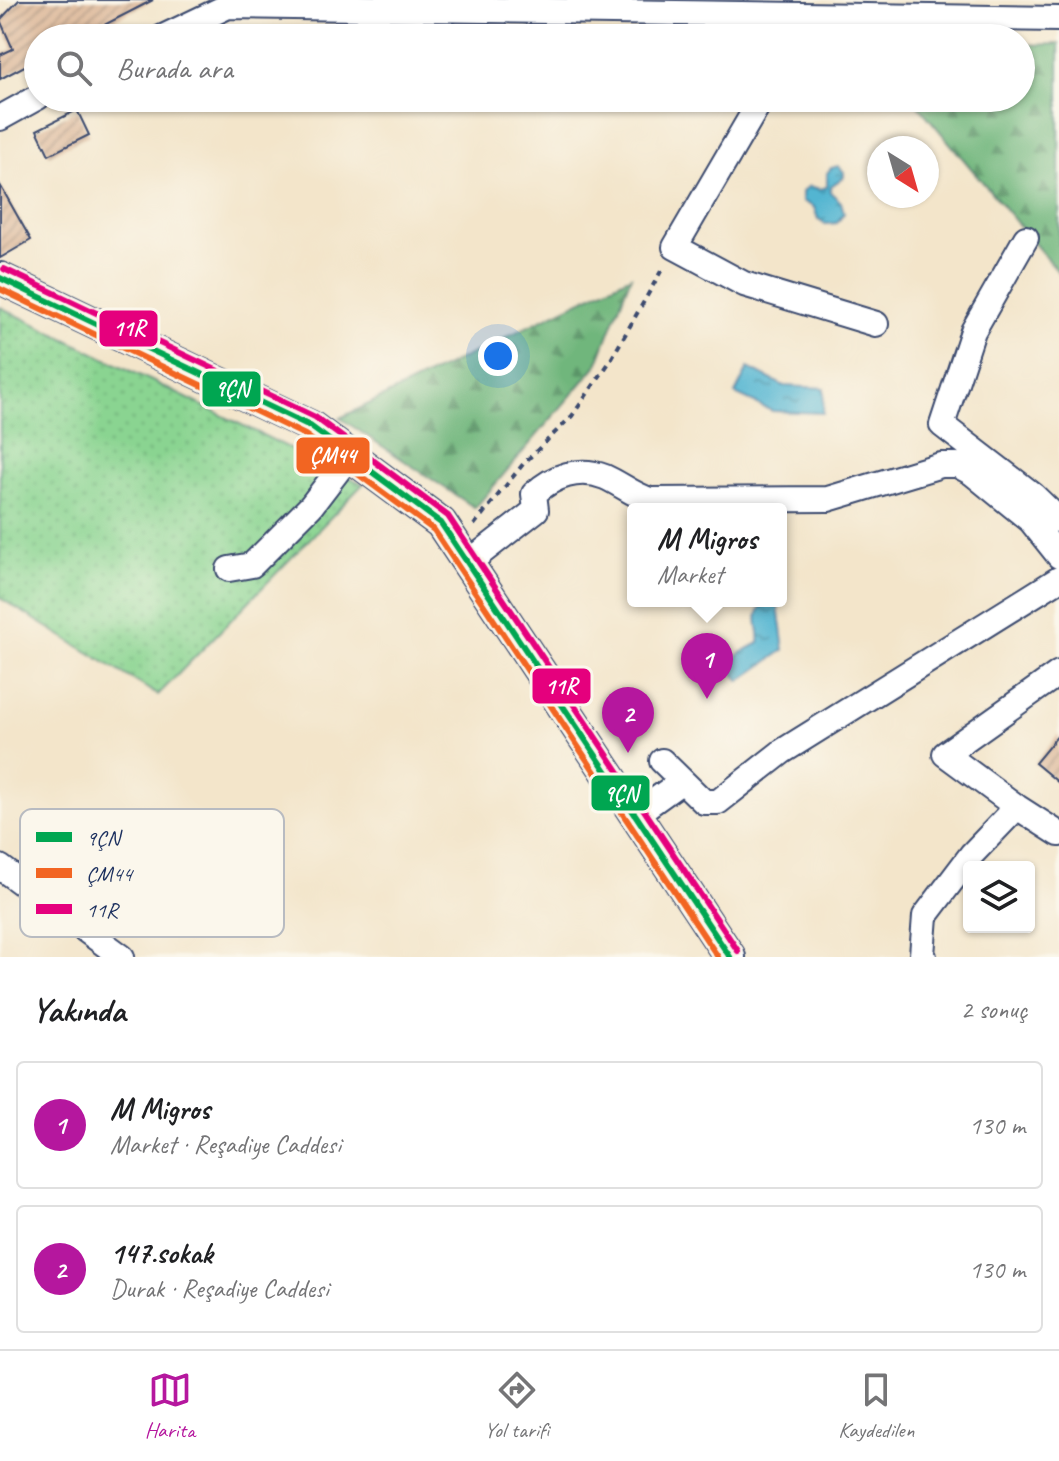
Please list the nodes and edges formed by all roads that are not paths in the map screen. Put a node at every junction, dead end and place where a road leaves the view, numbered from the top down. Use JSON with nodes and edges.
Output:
{"nodes":[{"id":1,"x":226,"y":3,"type":"edge"},
{"id":2,"x":1029,"y":9,"type":"edge"},
{"id":3,"x":1059,"y":19,"type":"edge"},
{"id":4,"x":187,"y":24,"type":"edge"},
{"id":5,"x":711,"y":24,"type":"edge"},
{"id":6,"x":851,"y":24,"type":"edge"},
{"id":7,"x":24,"y":105,"type":"edge"},
{"id":8,"x":754,"y":112,"type":"edge"},
{"id":9,"x":0,"y":118,"type":"edge"},
{"id":10,"x":1026,"y":238,"type":"dead end"},
{"id":11,"x":0,"y":278,"type":"edge"},
{"id":12,"x":876,"y":324,"type":"dead end"},
{"id":13,"x":350,"y":455,"type":"junction"},
{"id":14,"x":1059,"y":520,"type":"edge"},
{"id":15,"x":460,"y":552,"type":"junction"},
{"id":16,"x":1059,"y":556,"type":"edge"},
{"id":17,"x":229,"y":569,"type":"dead end"},
{"id":18,"x":1059,"y":579,"type":"edge"},
{"id":19,"x":1059,"y":673,"type":"edge"},
{"id":20,"x":662,"y":761,"type":"dead end"},
{"id":21,"x":682,"y":781,"type":"junction"},
{"id":22,"x":1017,"y":807,"type":"junction"},
{"id":23,"x":636,"y":814,"type":"junction"},
{"id":24,"x":1059,"y":834,"type":"edge"},
{"id":25,"x":0,"y":867,"type":"edge"},
{"id":26,"x":20,"y":882,"type":"edge"},
{"id":27,"x":95,"y":937,"type":"edge"},
{"id":28,"x":122,"y":957,"type":"edge"},
{"id":29,"x":730,"y":957,"type":"edge"},
{"id":30,"x":924,"y":957,"type":"edge"}],
"edges":[{"from":1,"to":4,"type":"street"},
{"from":1,"to":5,"type":"street"},
{"from":2,"to":3,"type":"street"},
{"from":2,"to":6,"type":"street"},
{"from":7,"to":9,"type":"street"},
{"from":8,"to":12,"type":"street"},
{"from":10,"to":14,"type":"street"},
{"from":11,"to":13,"type":"main road"},
{"from":13,"to":15,"type":"main road"},
{"from":13,"to":17,"type":"street"},
{"from":15,"to":16,"type":"street"},
{"from":15,"to":23,"type":"main road"},
{"from":18,"to":21,"type":"street"},
{"from":19,"to":22,"type":"street"},
{"from":20,"to":21,"type":"street"},
{"from":21,"to":23,"type":"street"},
{"from":22,"to":24,"type":"street"},
{"from":22,"to":30,"type":"street"},
{"from":23,"to":29,"type":"main road"},
{"from":25,"to":26,"type":"street"},
{"from":27,"to":28,"type":"street"}]}
